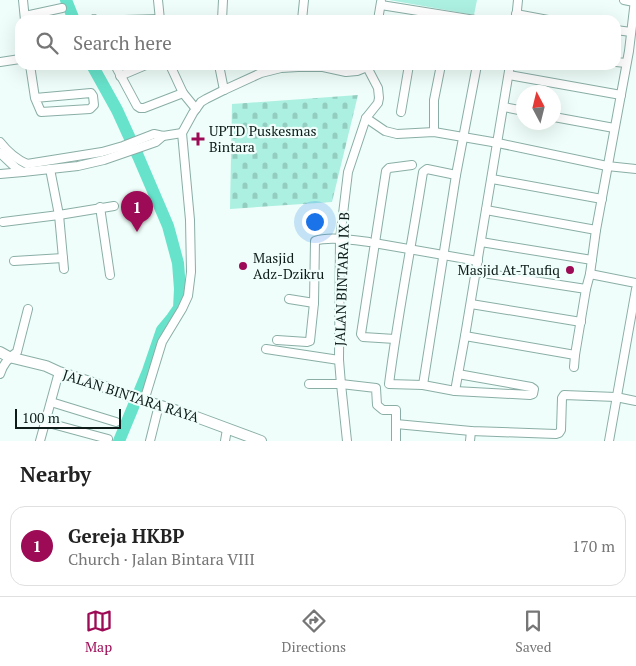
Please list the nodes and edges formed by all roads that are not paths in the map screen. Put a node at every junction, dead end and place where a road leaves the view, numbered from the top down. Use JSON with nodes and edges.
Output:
{"nodes":[{"id":1,"x":23,"y":0,"type":"edge"},
{"id":2,"x":158,"y":0,"type":"edge"},
{"id":3,"x":223,"y":0,"type":"edge"},
{"id":4,"x":304,"y":0,"type":"edge"},
{"id":5,"x":518,"y":0,"type":"edge"},
{"id":6,"x":624,"y":0,"type":"edge"},
{"id":7,"x":634,"y":1,"type":"edge"},
{"id":8,"x":381,"y":2,"type":"edge"},
{"id":9,"x":62,"y":8,"type":"dead end"},
{"id":10,"x":417,"y":11,"type":"junction"},
{"id":11,"x":25,"y":15,"type":"edge"},
{"id":12,"x":36,"y":15,"type":"edge"},
{"id":13,"x":160,"y":15,"type":"edge"},
{"id":14,"x":222,"y":15,"type":"edge"},
{"id":15,"x":302,"y":15,"type":"edge"},
{"id":16,"x":379,"y":15,"type":"edge"},
{"id":17,"x":417,"y":15,"type":"edge"},
{"id":18,"x":435,"y":15,"type":"edge"},
{"id":19,"x":516,"y":15,"type":"edge"},
{"id":20,"x":621,"y":31,"type":"edge"},
{"id":21,"x":631,"y":32,"type":"junction"},
{"id":22,"x":632,"y":52,"type":"edge"},
{"id":23,"x":15,"y":60,"type":"edge"},
{"id":24,"x":0,"y":62,"type":"edge"},
{"id":25,"x":621,"y":62,"type":"edge"},
{"id":26,"x":626,"y":63,"type":"junction"},
{"id":27,"x":31,"y":70,"type":"edge"},
{"id":28,"x":117,"y":70,"type":"edge"},
{"id":29,"x":134,"y":70,"type":"edge"},
{"id":30,"x":172,"y":70,"type":"edge"},
{"id":31,"x":220,"y":70,"type":"edge"},
{"id":32,"x":273,"y":70,"type":"edge"},
{"id":33,"x":337,"y":70,"type":"edge"},
{"id":34,"x":359,"y":70,"type":"edge"},
{"id":35,"x":369,"y":70,"type":"edge"},
{"id":36,"x":408,"y":70,"type":"edge"},
{"id":37,"x":440,"y":70,"type":"edge"},
{"id":38,"x":476,"y":70,"type":"edge"},
{"id":39,"x":510,"y":70,"type":"edge"},
{"id":40,"x":509,"y":75,"type":"junction"},
{"id":41,"x":120,"y":76,"type":"junction"},
{"id":42,"x":224,"y":90,"type":"junction"},
{"id":43,"x":183,"y":93,"type":"junction"},
{"id":44,"x":621,"y":95,"type":"junction"},
{"id":45,"x":35,"y":98,"type":"junction"},
{"id":46,"x":504,"y":108,"type":"junction"},
{"id":47,"x":196,"y":109,"type":"junction"},
{"id":48,"x":516,"y":110,"type":"edge"},
{"id":49,"x":401,"y":112,"type":"dead end"},
{"id":50,"x":561,"y":117,"type":"edge"},
{"id":51,"x":366,"y":118,"type":"junction"},
{"id":52,"x":614,"y":128,"type":"junction"},
{"id":53,"x":434,"y":132,"type":"junction"},
{"id":54,"x":182,"y":133,"type":"junction"},
{"id":55,"x":464,"y":136,"type":"junction"},
{"id":56,"x":0,"y":142,"type":"edge"},
{"id":57,"x":498,"y":143,"type":"junction"},
{"id":58,"x":124,"y":150,"type":"junction"},
{"id":59,"x":102,"y":152,"type":"junction"},
{"id":60,"x":0,"y":153,"type":"edge"},
{"id":61,"x":104,"y":160,"type":"junction"},
{"id":62,"x":27,"y":164,"type":"junction"},
{"id":63,"x":412,"y":165,"type":"dead end"},
{"id":64,"x":608,"y":166,"type":"junction"},
{"id":65,"x":50,"y":169,"type":"junction"},
{"id":66,"x":636,"y":169,"type":"edge"},
{"id":67,"x":23,"y":172,"type":"junction"},
{"id":68,"x":0,"y":174,"type":"edge"},
{"id":69,"x":456,"y":175,"type":"junction"},
{"id":70,"x":492,"y":179,"type":"junction"},
{"id":71,"x":602,"y":199,"type":"junction"},
{"id":72,"x":114,"y":206,"type":"dead end"},
{"id":73,"x":100,"y":207,"type":"junction"},
{"id":74,"x":486,"y":210,"type":"junction"},
{"id":75,"x":59,"y":215,"type":"junction"},
{"id":76,"x":3,"y":222,"type":"dead end"},
{"id":77,"x":596,"y":230,"type":"junction"},
{"id":78,"x":340,"y":239,"type":"junction"},
{"id":79,"x":372,"y":242,"type":"junction"},
{"id":80,"x":481,"y":242,"type":"junction"},
{"id":81,"x":411,"y":249,"type":"junction"},
{"id":82,"x":444,"y":256,"type":"junction"},
{"id":83,"x":63,"y":258,"type":"junction"},
{"id":84,"x":592,"y":260,"type":"junction"},
{"id":85,"x":14,"y":261,"type":"dead end"},
{"id":86,"x":478,"y":261,"type":"junction"},
{"id":87,"x":64,"y":269,"type":"dead end"},
{"id":88,"x":476,"y":272,"type":"junction"},
{"id":89,"x":590,"y":274,"type":"junction"},
{"id":90,"x":110,"y":275,"type":"dead end"},
{"id":91,"x":636,"y":283,"type":"edge"},
{"id":92,"x":586,"y":289,"type":"junction"},
{"id":93,"x":636,"y":289,"type":"edge"},
{"id":94,"x":289,"y":299,"type":"dead end"},
{"id":95,"x":314,"y":303,"type":"junction"},
{"id":96,"x":471,"y":304,"type":"junction"},
{"id":97,"x":28,"y":309,"type":"dead end"},
{"id":98,"x":581,"y":322,"type":"junction"},
{"id":99,"x":466,"y":336,"type":"junction"},
{"id":100,"x":394,"y":339,"type":"junction"},
{"id":101,"x":277,"y":340,"type":"dead end"},
{"id":102,"x":266,"y":349,"type":"dead end"},
{"id":103,"x":5,"y":354,"type":"edge"},
{"id":104,"x":575,"y":355,"type":"junction"},
{"id":105,"x":340,"y":360,"type":"junction"},
{"id":106,"x":574,"y":368,"type":"dead end"},
{"id":107,"x":58,"y":372,"type":"junction"},
{"id":108,"x":0,"y":374,"type":"edge"},
{"id":109,"x":458,"y":374,"type":"junction"},
{"id":110,"x":309,"y":384,"type":"dead end"},
{"id":111,"x":341,"y":384,"type":"junction"},
{"id":112,"x":423,"y":385,"type":"junction"},
{"id":113,"x":455,"y":391,"type":"junction"},
{"id":114,"x":616,"y":397,"type":"junction"},
{"id":115,"x":141,"y":400,"type":"junction"},
{"id":116,"x":636,"y":400,"type":"edge"},
{"id":117,"x":51,"y":402,"type":"junction"},
{"id":118,"x":159,"y":405,"type":"junction"},
{"id":119,"x":46,"y":422,"type":"junction"},
{"id":120,"x":116,"y":422,"type":"dead end"},
{"id":121,"x":396,"y":424,"type":"junction"},
{"id":122,"x":227,"y":429,"type":"junction"},
{"id":123,"x":471,"y":431,"type":"junction"},
{"id":124,"x":89,"y":438,"type":"edge"},
{"id":125,"x":108,"y":439,"type":"dead end"},
{"id":126,"x":258,"y":440,"type":"edge"},
{"id":127,"x":40,"y":441,"type":"edge"},
{"id":128,"x":150,"y":441,"type":"edge"},
{"id":129,"x":225,"y":441,"type":"edge"},
{"id":130,"x":347,"y":441,"type":"edge"},
{"id":131,"x":396,"y":441,"type":"edge"},
{"id":132,"x":470,"y":441,"type":"edge"},
{"id":133,"x":609,"y":441,"type":"edge"}],
"edges":[{"from":1,"to":11,"type":"street"},
{"from":2,"to":13,"type":"street"},
{"from":3,"to":14,"type":"street"},
{"from":4,"to":15,"type":"street"},
{"from":5,"to":19,"type":"street"},
{"from":6,"to":7,"type":"street"},
{"from":7,"to":21,"type":"street"},
{"from":8,"to":10,"type":"street"},
{"from":8,"to":16,"type":"street"},
{"from":9,"to":12,"type":"street"},
{"from":10,"to":17,"type":"street"},
{"from":10,"to":18,"type":"street"},
{"from":20,"to":21,"type":"street"},
{"from":21,"to":22,"type":"street"},
{"from":22,"to":26,"type":"street"},
{"from":23,"to":24,"type":"street"},
{"from":25,"to":26,"type":"street"},
{"from":26,"to":44,"type":"street"},
{"from":27,"to":45,"type":"street"},
{"from":28,"to":41,"type":"street"},
{"from":29,"to":41,"type":"street"},
{"from":30,"to":43,"type":"street"},
{"from":31,"to":42,"type":"street"},
{"from":32,"to":42,"type":"street"},
{"from":33,"to":34,"type":"street"},
{"from":35,"to":51,"type":"street","name":"JALAN BINTARA IX B"},
{"from":36,"to":49,"type":"street"},
{"from":37,"to":53,"type":"street"},
{"from":38,"to":55,"type":"street"},
{"from":39,"to":40,"type":"street"},
{"from":40,"to":44,"type":"street"},
{"from":40,"to":46,"type":"street"},
{"from":41,"to":43,"type":"street"},
{"from":42,"to":47,"type":"street"},
{"from":43,"to":47,"type":"street"},
{"from":44,"to":52,"type":"street"},
{"from":45,"to":45,"type":"street"},
{"from":46,"to":48,"type":"street"},
{"from":46,"to":57,"type":"street"},
{"from":47,"to":54,"type":"street"},
{"from":50,"to":52,"type":"street"},
{"from":51,"to":53,"type":"street"},
{"from":51,"to":78,"type":"street","name":"JALAN BINTARA IX B"},
{"from":52,"to":64,"type":"street"},
{"from":53,"to":55,"type":"street"},
{"from":54,"to":58,"type":"street"},
{"from":54,"to":115,"type":"street"},
{"from":55,"to":57,"type":"street"},
{"from":55,"to":69,"type":"street"},
{"from":56,"to":62,"type":"street"},
{"from":57,"to":64,"type":"street"},
{"from":57,"to":70,"type":"street"},
{"from":58,"to":59,"type":"street"},
{"from":58,"to":61,"type":"street"},
{"from":59,"to":61,"type":"street"},
{"from":59,"to":62,"type":"street"},
{"from":60,"to":67,"type":"street"},
{"from":61,"to":65,"type":"street"},
{"from":62,"to":67,"type":"street"},
{"from":63,"to":79,"type":"street"},
{"from":64,"to":66,"type":"street"},
{"from":64,"to":71,"type":"street"},
{"from":65,"to":67,"type":"street"},
{"from":65,"to":75,"type":"street"},
{"from":67,"to":68,"type":"street"},
{"from":69,"to":81,"type":"street"},
{"from":69,"to":82,"type":"street"},
{"from":70,"to":71,"type":"street"},
{"from":70,"to":74,"type":"street"},
{"from":71,"to":77,"type":"street"},
{"from":72,"to":73,"type":"street"},
{"from":73,"to":75,"type":"street"},
{"from":73,"to":90,"type":"street"},
{"from":74,"to":77,"type":"street"},
{"from":74,"to":80,"type":"street"},
{"from":75,"to":76,"type":"street"},
{"from":75,"to":83,"type":"street"},
{"from":77,"to":84,"type":"street"},
{"from":78,"to":79,"type":"street"},
{"from":78,"to":95,"type":"street"},
{"from":78,"to":105,"type":"street","name":"JALAN BINTARA IX B"},
{"from":79,"to":81,"type":"street"},
{"from":79,"to":100,"type":"street"},
{"from":80,"to":84,"type":"street"},
{"from":80,"to":86,"type":"street"},
{"from":81,"to":82,"type":"street"},
{"from":81,"to":100,"type":"street"},
{"from":82,"to":86,"type":"street"},
{"from":82,"to":112,"type":"street"},
{"from":83,"to":85,"type":"street"},
{"from":83,"to":87,"type":"street"},
{"from":84,"to":89,"type":"street"},
{"from":86,"to":88,"type":"street"},
{"from":88,"to":92,"type":"street"},
{"from":88,"to":96,"type":"street"},
{"from":89,"to":91,"type":"street"},
{"from":89,"to":92,"type":"street"},
{"from":92,"to":98,"type":"street"},
{"from":93,"to":114,"type":"street"},
{"from":94,"to":95,"type":"street"},
{"from":95,"to":101,"type":"street"},
{"from":96,"to":98,"type":"street"},
{"from":96,"to":99,"type":"street"},
{"from":97,"to":103,"type":"street"},
{"from":98,"to":104,"type":"street"},
{"from":99,"to":104,"type":"street"},
{"from":99,"to":109,"type":"street"},
{"from":100,"to":112,"type":"street"},
{"from":102,"to":105,"type":"street"},
{"from":103,"to":107,"type":"main road","name":"JALAN BINTARA RAYA"},
{"from":103,"to":108,"type":"street"},
{"from":104,"to":106,"type":"street"},
{"from":105,"to":111,"type":"street","name":"JALAN BINTARA IX B"},
{"from":107,"to":115,"type":"main road","name":"JALAN BINTARA RAYA"},
{"from":107,"to":117,"type":"street"},
{"from":109,"to":113,"type":"street"},
{"from":109,"to":113,"type":"street"},
{"from":110,"to":111,"type":"street"},
{"from":111,"to":121,"type":"street"},
{"from":111,"to":130,"type":"street","name":"JALAN BINTARA IX B"},
{"from":112,"to":113,"type":"street"},
{"from":114,"to":116,"type":"street"},
{"from":114,"to":123,"type":"street"},
{"from":114,"to":133,"type":"street"},
{"from":115,"to":118,"type":"main road","name":"JALAN BINTARA RAYA"},
{"from":117,"to":119,"type":"street"},
{"from":117,"to":120,"type":"street"},
{"from":118,"to":122,"type":"main road","name":"JALAN BINTARA RAYA"},
{"from":118,"to":128,"type":"street"},
{"from":119,"to":124,"type":"street"},
{"from":119,"to":127,"type":"street"},
{"from":121,"to":123,"type":"street"},
{"from":121,"to":131,"type":"street"},
{"from":122,"to":126,"type":"main road","name":"JALAN BINTARA RAYA"},
{"from":122,"to":129,"type":"street"},
{"from":123,"to":132,"type":"street"},
{"from":124,"to":125,"type":"street"}]}
